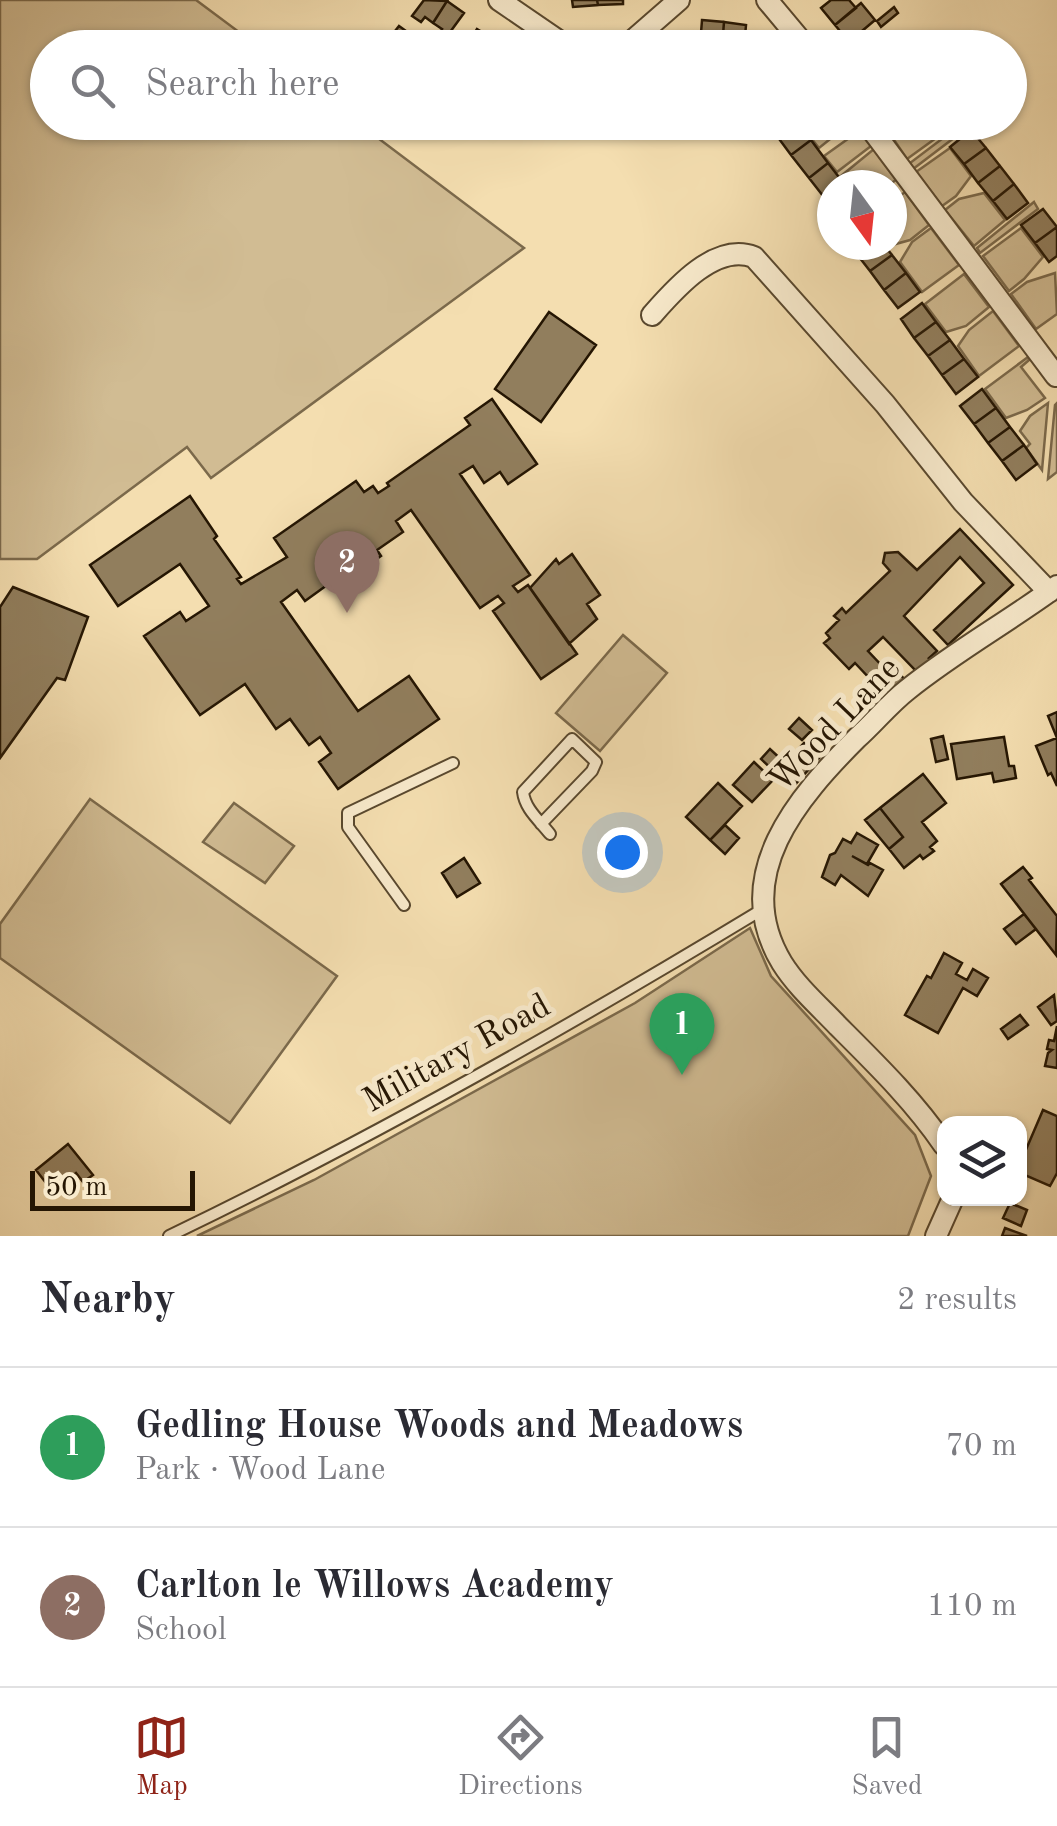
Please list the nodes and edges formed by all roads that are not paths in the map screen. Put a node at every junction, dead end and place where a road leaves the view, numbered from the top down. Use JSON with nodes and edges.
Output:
{"nodes":[{"id":1,"x":499,"y":0,"type":"edge"},
{"id":2,"x":679,"y":0,"type":"edge"},
{"id":3,"x":767,"y":0,"type":"edge"},
{"id":4,"x":543,"y":30,"type":"edge"},
{"id":5,"x":645,"y":30,"type":"edge"},
{"id":6,"x":792,"y":30,"type":"edge"},
{"id":7,"x":879,"y":140,"type":"edge"},
{"id":8,"x":652,"y":315,"type":"dead end"},
{"id":9,"x":1056,"y":376,"type":"edge"},
{"id":10,"x":1053,"y":589,"type":"edge"},
{"id":11,"x":453,"y":763,"type":"dead end"},
{"id":12,"x":541,"y":824,"type":"junction"},
{"id":13,"x":550,"y":834,"type":"dead end"},
{"id":14,"x":404,"y":905,"type":"dead end"},
{"id":15,"x":764,"y":909,"type":"junction"},
{"id":16,"x":937,"y":1135,"type":"edge"},
{"id":17,"x":949,"y":1206,"type":"edge"},
{"id":18,"x":170,"y":1236,"type":"edge"},
{"id":19,"x":936,"y":1236,"type":"edge"}],
"edges":[{"from":1,"to":4,"type":"street"},
{"from":2,"to":5,"type":"street"},
{"from":3,"to":6,"type":"street"},
{"from":7,"to":9,"type":"street"},
{"from":8,"to":10,"type":"street"},
{"from":10,"to":15,"type":"street","name":"Wood Lane"},
{"from":11,"to":14,"type":"lane"},
{"from":12,"to":12,"type":"lane"},
{"from":12,"to":13,"type":"lane"},
{"from":15,"to":16,"type":"street","name":"Wood Lane"},
{"from":15,"to":18,"type":"lane","name":"Military Road"},
{"from":17,"to":19,"type":"street"}]}
